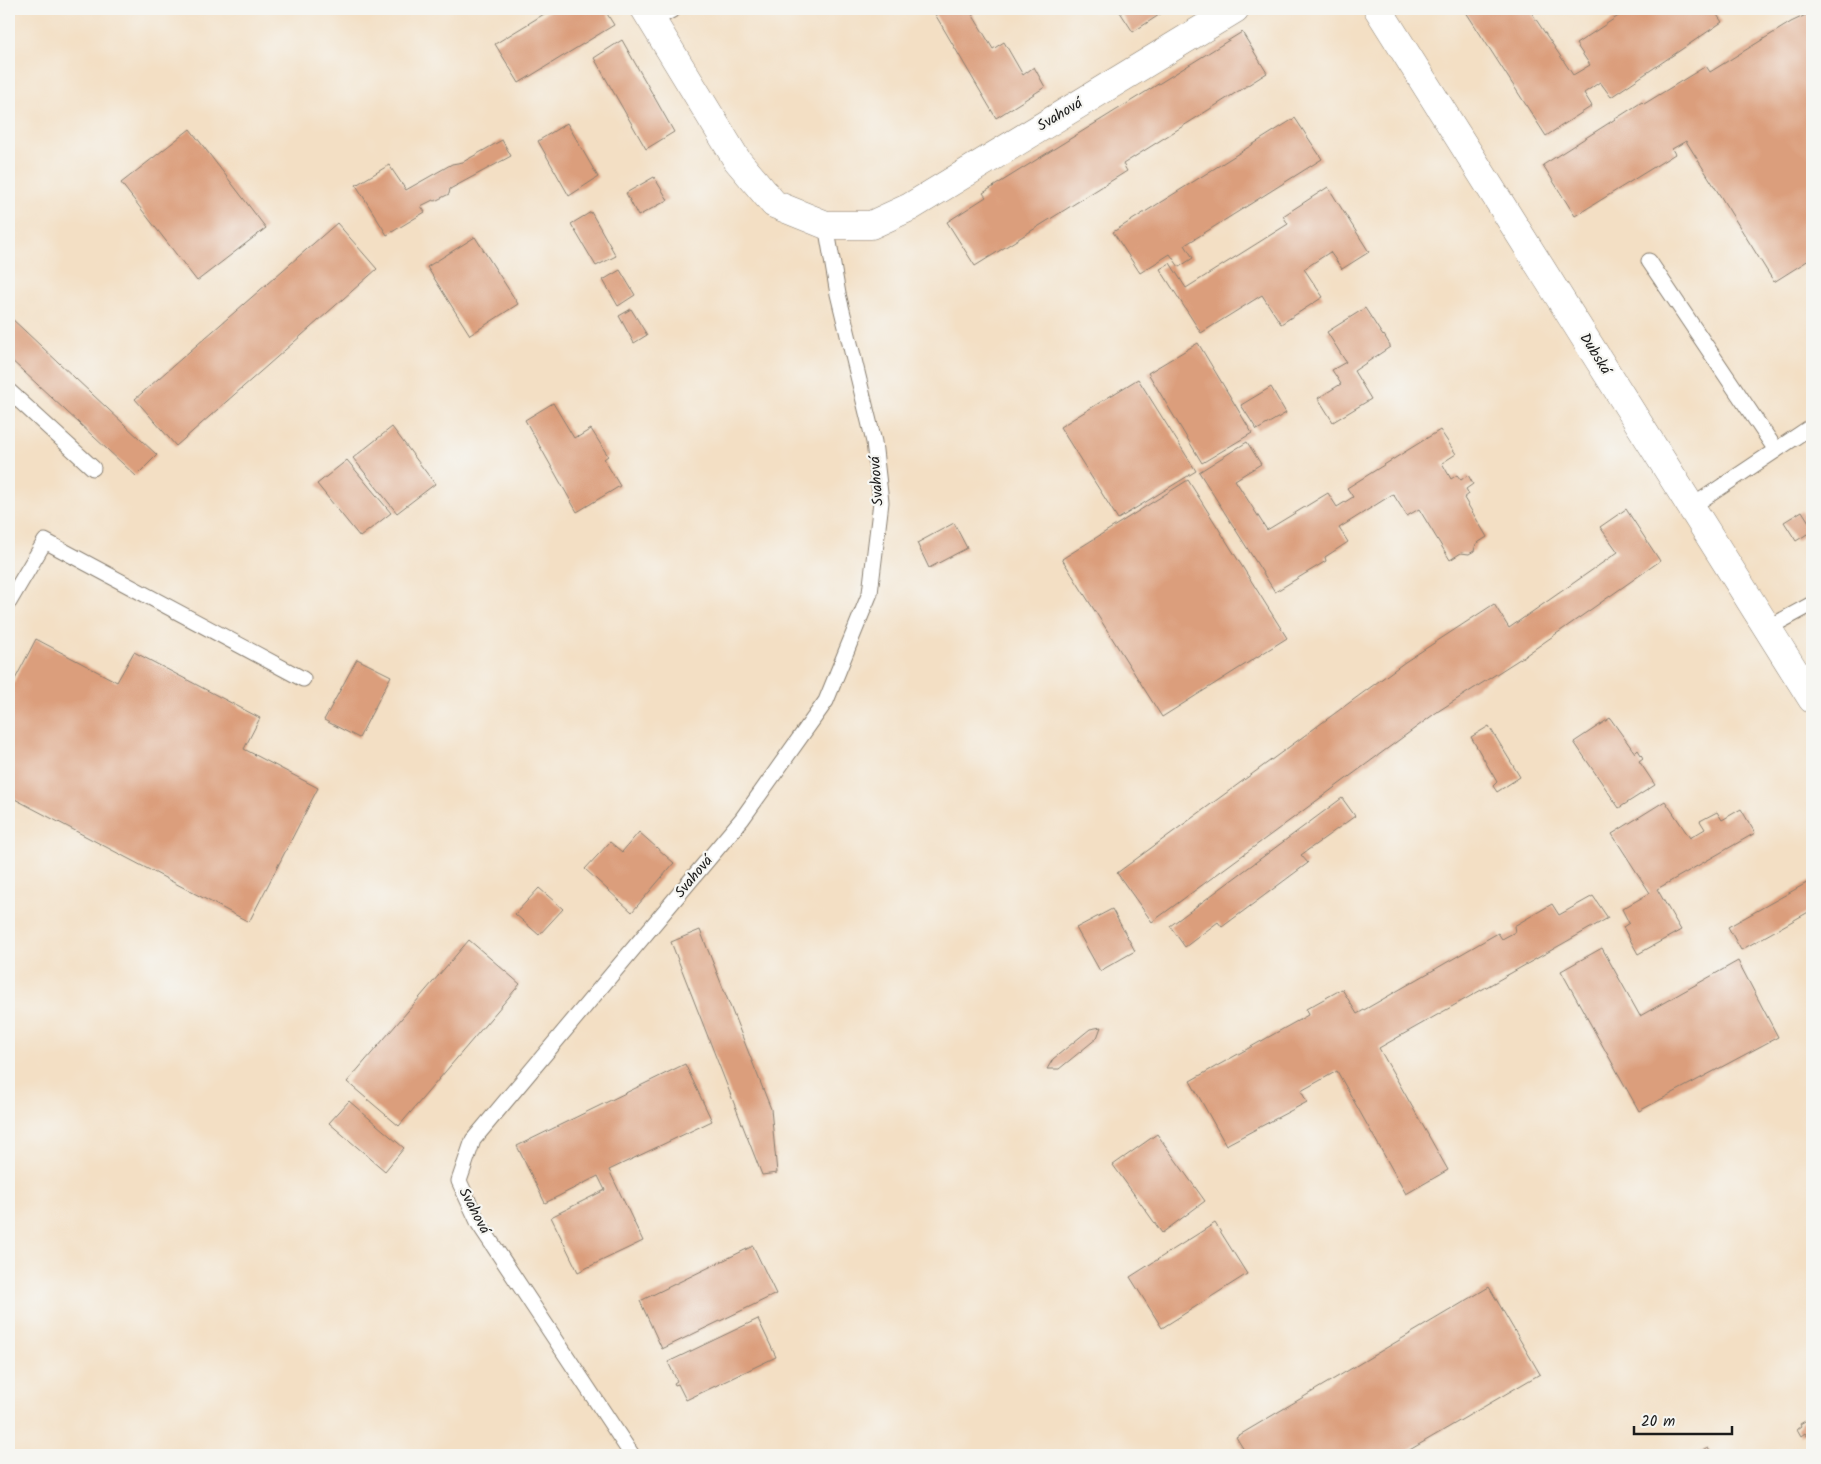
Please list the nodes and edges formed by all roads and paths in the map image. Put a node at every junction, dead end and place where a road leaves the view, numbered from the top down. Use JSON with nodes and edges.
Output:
{"nodes":[{"id":1,"x":1235,"y":9,"type":"edge"},
{"id":2,"x":1378,"y":9,"type":"edge"},
{"id":3,"x":657,"y":13,"type":"edge"},
{"id":4,"x":826,"y":225,"type":"junction"},
{"id":5,"x":1649,"y":261,"type":"dead end"},
{"id":6,"x":9,"y":391,"type":"edge"},
{"id":7,"x":1812,"y":426,"type":"edge"},
{"id":8,"x":1776,"y":450,"type":"junction"},
{"id":9,"x":93,"y":468,"type":"dead end"},
{"id":10,"x":1691,"y":507,"type":"junction"},
{"id":11,"x":9,"y":602,"type":"edge"},
{"id":12,"x":1812,"y":604,"type":"edge"},
{"id":13,"x":1768,"y":628,"type":"junction"},
{"id":14,"x":303,"y":679,"type":"dead end"},
{"id":15,"x":1812,"y":699,"type":"edge"},
{"id":16,"x":632,"y":1455,"type":"edge"}],
"edges":[{"from":1,"to":4,"type":"street","name":"Svahová"},
{"from":2,"to":10,"type":"street","name":"Dubská"},
{"from":3,"to":4,"type":"street","name":"Svahová"},
{"from":4,"to":16,"type":"lane","name":"Svahová"},
{"from":5,"to":8,"type":"lane"},
{"from":6,"to":9,"type":"lane"},
{"from":7,"to":8,"type":"lane"},
{"from":8,"to":10,"type":"lane"},
{"from":10,"to":13,"type":"street","name":"Dubská"},
{"from":11,"to":14,"type":"lane"},
{"from":12,"to":13,"type":"lane"},
{"from":13,"to":15,"type":"street","name":"Dubská"}]}
